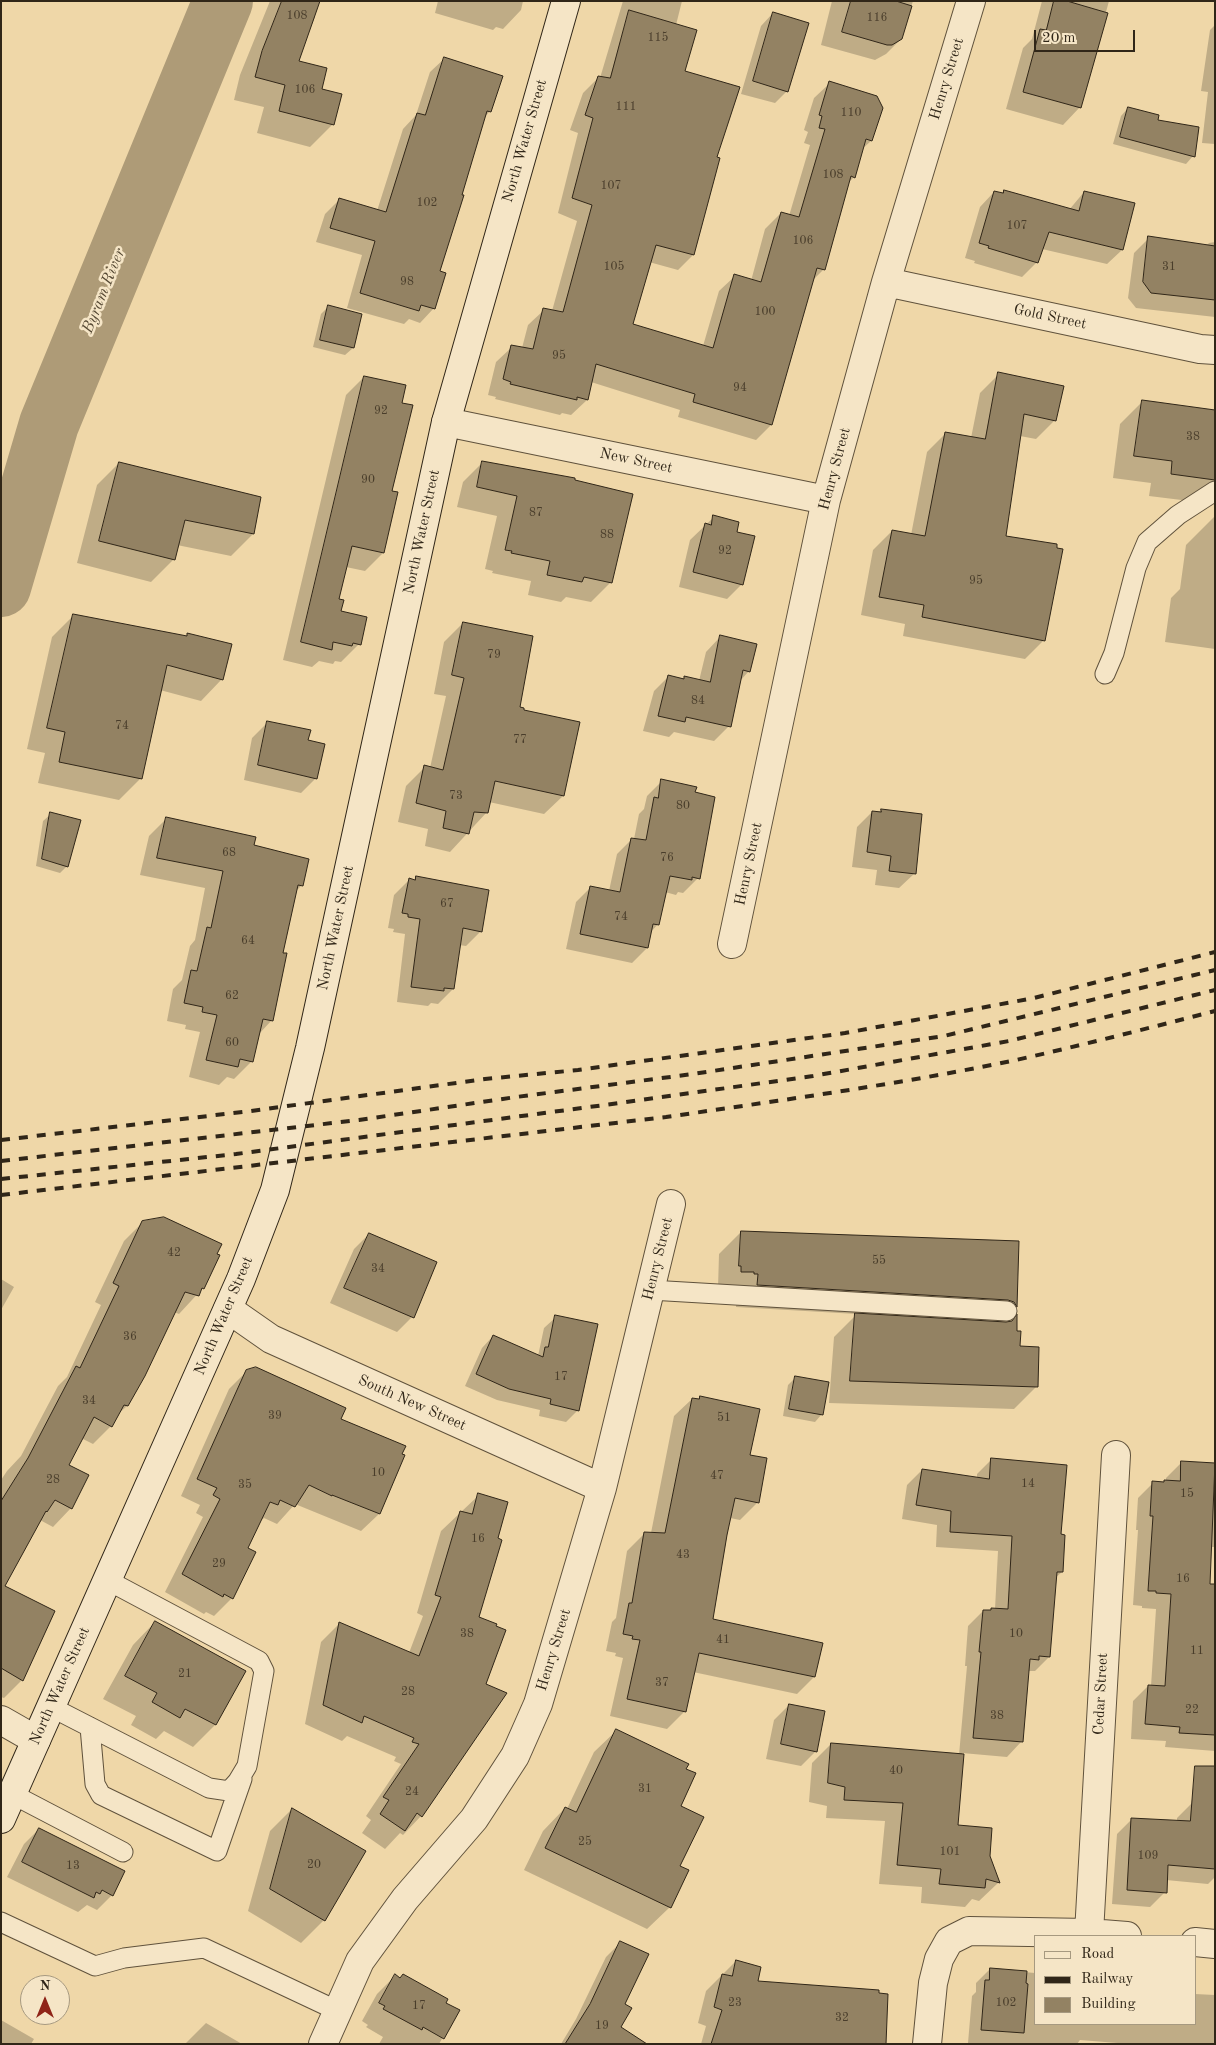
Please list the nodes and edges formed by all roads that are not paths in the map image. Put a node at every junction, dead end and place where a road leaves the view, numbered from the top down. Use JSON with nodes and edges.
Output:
{"nodes":[{"id":1,"x":566,"y":1,"type":"edge"},
{"id":2,"x":971,"y":1,"type":"edge"},
{"id":3,"x":886,"y":282,"type":"junction"},
{"id":4,"x":1215,"y":350,"type":"edge"},
{"id":5,"x":446,"y":422,"type":"junction"},
{"id":6,"x":1215,"y":491,"type":"edge"},
{"id":7,"x":826,"y":500,"type":"junction"},
{"id":8,"x":1105,"y":674,"type":"dead end"},
{"id":9,"x":732,"y":944,"type":"dead end"},
{"id":10,"x":671,"y":1204,"type":"dead end"},
{"id":11,"x":650,"y":1290,"type":"junction"},
{"id":12,"x":228,"y":1309,"type":"junction"},
{"id":13,"x":1007,"y":1311,"type":"dead end"},
{"id":14,"x":1116,"y":1455,"type":"dead end"},
{"id":15,"x":602,"y":1488,"type":"junction"},
{"id":16,"x":107,"y":1580,"type":"junction"},
{"id":17,"x":51,"y":1707,"type":"junction"},
{"id":18,"x":1,"y":1720,"type":"edge"},
{"id":19,"x":90,"y":1727,"type":"junction"},
{"id":20,"x":36,"y":1740,"type":"junction"},
{"id":21,"x":247,"y":1766,"type":"junction"},
{"id":22,"x":12,"y":1794,"type":"junction"},
{"id":23,"x":1,"y":1819,"type":"edge"},
{"id":24,"x":123,"y":1852,"type":"dead end"},
{"id":25,"x":1,"y":1922,"type":"edge"},
{"id":26,"x":1089,"y":1933,"type":"junction"},
{"id":27,"x":1114,"y":1935,"type":"edge"},
{"id":28,"x":1196,"y":1942,"type":"edge"},
{"id":29,"x":1215,"y":1944,"type":"edge"},
{"id":30,"x":338,"y":2011,"type":"junction"},
{"id":31,"x":323,"y":2044,"type":"edge"},
{"id":32,"x":927,"y":2044,"type":"edge"}],
"edges":[{"from":1,"to":5,"type":"street","name":"North Water Street"},
{"from":2,"to":3,"type":"street","name":"Henry Street"},
{"from":3,"to":4,"type":"street","name":"Gold Street"},
{"from":3,"to":7,"type":"street","name":"Henry Street"},
{"from":5,"to":7,"type":"street","name":"New Street"},
{"from":5,"to":12,"type":"street","name":"North Water Street"},
{"from":6,"to":8,"type":"lane"},
{"from":7,"to":9,"type":"street","name":"Henry Street"},
{"from":10,"to":11,"type":"street","name":"Henry Street"},
{"from":11,"to":13,"type":"lane"},
{"from":11,"to":15,"type":"street","name":"Henry Street"},
{"from":12,"to":15,"type":"street","name":"South New Street"},
{"from":12,"to":16,"type":"street","name":"North Water Street"},
{"from":14,"to":26,"type":"street","name":"Cedar Street"},
{"from":15,"to":30,"type":"street","name":"Henry Street"},
{"from":16,"to":17,"type":"street","name":"North Water Street"},
{"from":16,"to":21,"type":"lane"},
{"from":17,"to":19,"type":"lane"},
{"from":17,"to":20,"type":"street","name":"North Water Street"},
{"from":18,"to":20,"type":"street"},
{"from":19,"to":21,"type":"lane"},
{"from":19,"to":21,"type":"lane"},
{"from":20,"to":22,"type":"street","name":"North Water Street"},
{"from":22,"to":23,"type":"street","name":"North Water Street"},
{"from":22,"to":24,"type":"lane"},
{"from":25,"to":30,"type":"lane"},
{"from":26,"to":27,"type":"street"},
{"from":26,"to":32,"type":"street"},
{"from":28,"to":29,"type":"street"},
{"from":30,"to":31,"type":"street","name":"Henry Street"}]}
